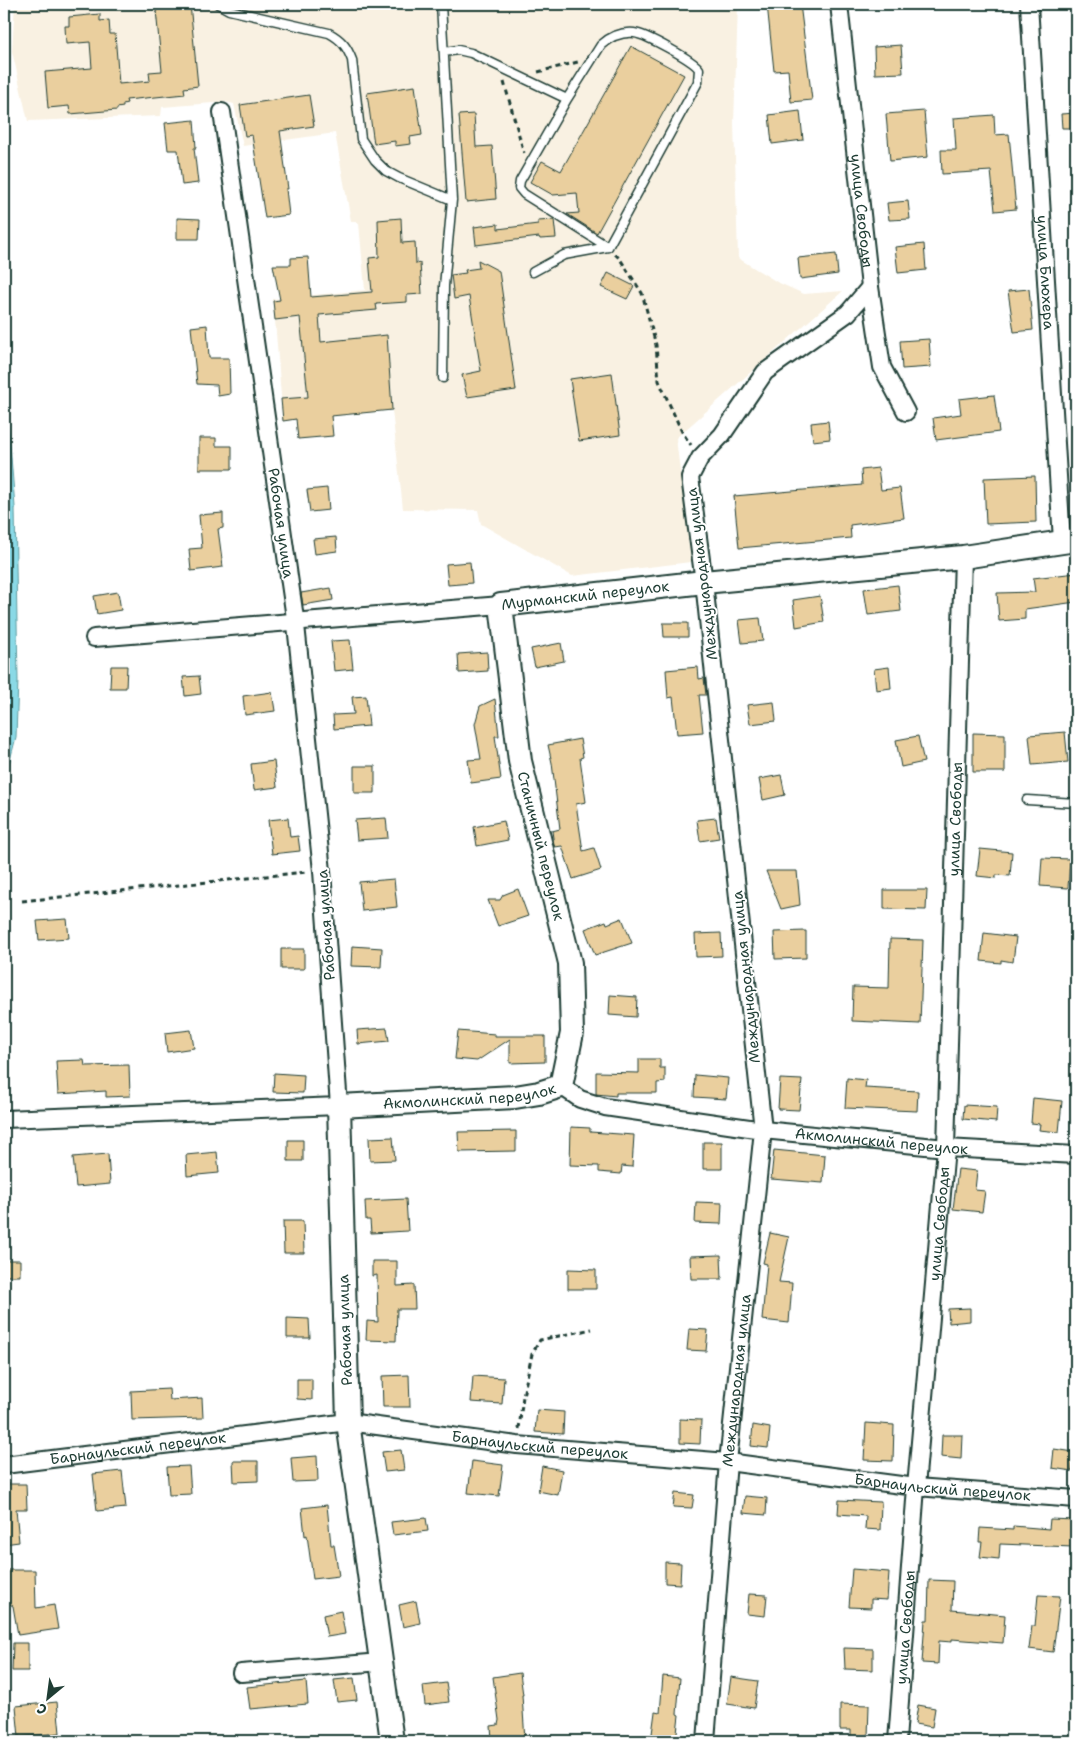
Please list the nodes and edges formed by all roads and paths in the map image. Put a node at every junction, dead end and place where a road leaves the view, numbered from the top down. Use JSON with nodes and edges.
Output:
{"nodes":[{"id":1,"x":218,"y":4,"type":"edge"},
{"id":2,"x":441,"y":4,"type":"edge"},
{"id":3,"x":839,"y":4,"type":"edge"},
{"id":4,"x":1029,"y":4,"type":"edge"},
{"id":5,"x":444,"y":52,"type":"junction"},
{"id":6,"x":592,"y":58,"type":"junction"},
{"id":7,"x":500,"y":67,"type":"junction"},
{"id":8,"x":520,"y":77,"type":"junction"},
{"id":9,"x":567,"y":99,"type":"junction"},
{"id":10,"x":222,"y":112,"type":"dead end"},
{"id":11,"x":528,"y":167,"type":"junction"},
{"id":12,"x":452,"y":200,"type":"junction"},
{"id":13,"x":608,"y":247,"type":"junction"},
{"id":14,"x":533,"y":272,"type":"dead end"},
{"id":15,"x":870,"y":287,"type":"junction"},
{"id":16,"x":443,"y":378,"type":"dead end"},
{"id":17,"x":906,"y":412,"type":"dead end"},
{"id":18,"x":700,"y":458,"type":"junction"},
{"id":19,"x":1069,"y":541,"type":"edge"},
{"id":20,"x":963,"y":557,"type":"junction"},
{"id":21,"x":704,"y":582,"type":"junction"},
{"id":22,"x":501,"y":605,"type":"junction"},
{"id":23,"x":295,"y":622,"type":"junction"},
{"id":24,"x":94,"y":638,"type":"dead end"},
{"id":25,"x":1027,"y":800,"type":"dead end"},
{"id":26,"x":1076,"y":803,"type":"edge"},
{"id":27,"x":322,"y":871,"type":"junction"},
{"id":28,"x":22,"y":901,"type":"dead end"},
{"id":29,"x":561,"y":1086,"type":"junction"},
{"id":30,"x":339,"y":1106,"type":"junction"},
{"id":31,"x":4,"y":1119,"type":"edge"},
{"id":32,"x":763,"y":1130,"type":"junction"},
{"id":33,"x":946,"y":1148,"type":"junction"},
{"id":34,"x":1076,"y":1155,"type":"edge"},
{"id":35,"x":592,"y":1329,"type":"dead end"},
{"id":36,"x":348,"y":1422,"type":"junction"},
{"id":37,"x":517,"y":1445,"type":"junction"},
{"id":38,"x":728,"y":1462,"type":"junction"},
{"id":39,"x":4,"y":1465,"type":"edge"},
{"id":40,"x":916,"y":1487,"type":"junction"},
{"id":41,"x":1076,"y":1499,"type":"edge"},
{"id":42,"x":382,"y":1662,"type":"junction"},
{"id":43,"x":241,"y":1674,"type":"dead end"},
{"id":44,"x":392,"y":1741,"type":"edge"},
{"id":45,"x":706,"y":1741,"type":"edge"},
{"id":46,"x":897,"y":1741,"type":"edge"}],
"edges":[{"from":1,"to":12,"type":"lane"},
{"from":2,"to":5,"type":"lane"},
{"from":3,"to":15,"type":"street","name":"улица Свободы"},
{"from":4,"to":19,"type":"street","name":"улица Блюхера"},
{"from":5,"to":7,"type":"lane"},
{"from":5,"to":12,"type":"lane"},
{"from":6,"to":8,"type":"path"},
{"from":6,"to":9,"type":"lane"},
{"from":6,"to":13,"type":"lane"},
{"from":7,"to":8,"type":"lane"},
{"from":7,"to":11,"type":"path"},
{"from":8,"to":9,"type":"lane"},
{"from":9,"to":11,"type":"lane"},
{"from":10,"to":23,"type":"street","name":"Рабочая улица"},
{"from":11,"to":13,"type":"lane"},
{"from":12,"to":16,"type":"lane"},
{"from":13,"to":14,"type":"lane"},
{"from":13,"to":18,"type":"path"},
{"from":15,"to":17,"type":"street","name":"улица Свободы"},
{"from":15,"to":18,"type":"street","name":"Международная улица"},
{"from":18,"to":21,"type":"street","name":"Международная улица"},
{"from":19,"to":20,"type":"street","name":"Мурманский переулок"},
{"from":20,"to":21,"type":"street","name":"Мурманский переулок"},
{"from":20,"to":33,"type":"street","name":"улица Свободы"},
{"from":21,"to":22,"type":"street","name":"Мурманский переулок"},
{"from":21,"to":32,"type":"street","name":"Международная улица"},
{"from":22,"to":23,"type":"street","name":"Мурманский переулок"},
{"from":22,"to":29,"type":"street","name":"Станичный переулок"},
{"from":23,"to":24,"type":"street","name":"Мурманский переулок"},
{"from":23,"to":27,"type":"street","name":"Рабочая улица"},
{"from":25,"to":26,"type":"lane"},
{"from":27,"to":28,"type":"path"},
{"from":27,"to":30,"type":"street","name":"Рабочая улица"},
{"from":29,"to":30,"type":"street","name":"Акмолинский переулок"},
{"from":29,"to":32,"type":"street","name":"Акмолинский переулок"},
{"from":30,"to":31,"type":"street","name":"Акмолинский переулок"},
{"from":30,"to":36,"type":"street","name":"Рабочая улица"},
{"from":32,"to":33,"type":"street","name":"Акмолинский переулок"},
{"from":32,"to":38,"type":"street","name":"Международная улица"},
{"from":33,"to":34,"type":"street","name":"Акмолинский переулок"},
{"from":33,"to":40,"type":"street","name":"улица Свободы"},
{"from":35,"to":37,"type":"path"},
{"from":36,"to":37,"type":"street","name":"Барнаульский переулок"},
{"from":36,"to":39,"type":"street","name":"Барнаульский переулок"},
{"from":36,"to":42,"type":"street","name":"Рабочая улица"},
{"from":37,"to":38,"type":"street","name":"Барнаульский переулок"},
{"from":38,"to":40,"type":"street","name":"Барнаульский переулок"},
{"from":38,"to":45,"type":"street","name":"Международная улица"},
{"from":40,"to":41,"type":"street","name":"Барнаульский переулок"},
{"from":40,"to":46,"type":"street","name":"улица Свободы"},
{"from":42,"to":43,"type":"street"},
{"from":42,"to":44,"type":"street","name":"Рабочая улица"}]}
